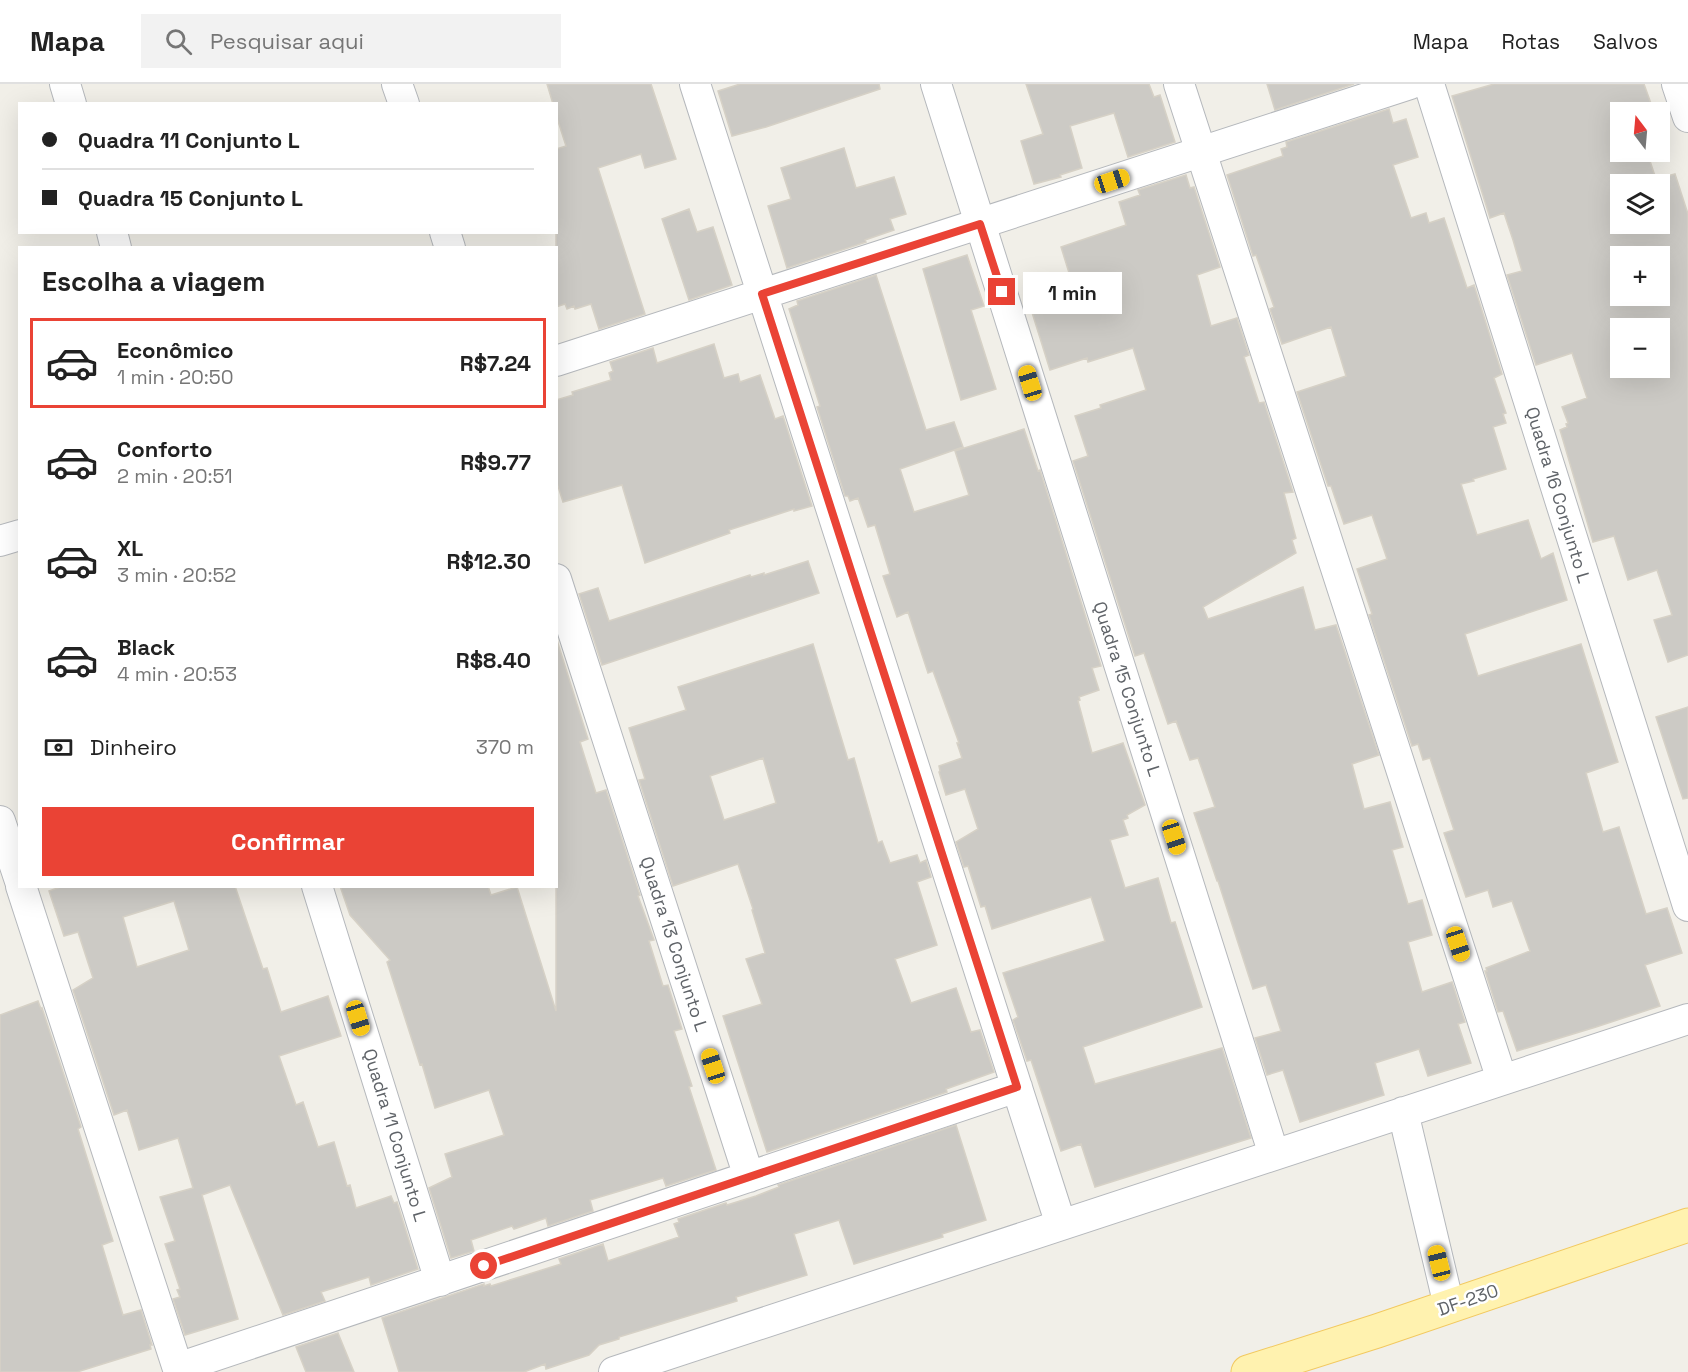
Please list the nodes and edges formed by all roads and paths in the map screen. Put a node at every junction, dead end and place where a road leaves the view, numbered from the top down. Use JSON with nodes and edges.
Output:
{"nodes":[{"id":1,"x":65,"y":84,"type":"edge"},
{"id":2,"x":397,"y":84,"type":"edge"},
{"id":3,"x":694,"y":84,"type":"edge"},
{"id":4,"x":936,"y":84,"type":"edge"},
{"id":5,"x":1179,"y":84,"type":"edge"},
{"id":6,"x":1410,"y":84,"type":"edge"},
{"id":7,"x":1429,"y":84,"type":"edge"},
{"id":8,"x":1677,"y":84,"type":"edge"},
{"id":9,"x":70,"y":102,"type":"edge"},
{"id":10,"x":403,"y":102,"type":"edge"},
{"id":11,"x":1688,"y":117,"type":"edge"},
{"id":12,"x":1201,"y":152,"type":"junction"},
{"id":13,"x":980,"y":224,"type":"junction"},
{"id":14,"x":762,"y":294,"type":"junction"},
{"id":15,"x":558,"y":360,"type":"edge"},
{"id":16,"x":18,"y":536,"type":"edge"},
{"id":17,"x":0,"y":542,"type":"edge"},
{"id":18,"x":558,"y":585,"type":"edge"},
{"id":19,"x":0,"y":821,"type":"edge"},
{"id":20,"x":18,"y":875,"type":"edge"},
{"id":21,"x":22,"y":888,"type":"edge"},
{"id":22,"x":318,"y":888,"type":"edge"},
{"id":23,"x":1688,"y":906,"type":"edge"},
{"id":24,"x":1688,"y":1018,"type":"edge"},
{"id":25,"x":1502,"y":1080,"type":"junction"},
{"id":26,"x":1017,"y":1087,"type":"junction"},
{"id":27,"x":1403,"y":1112,"type":"junction"},
{"id":28,"x":1274,"y":1155,"type":"junction"},
{"id":29,"x":749,"y":1177,"type":"junction"},
{"id":30,"x":1061,"y":1225,"type":"junction"},
{"id":31,"x":1688,"y":1225,"type":"edge"},
{"id":32,"x":440,"y":1281,"type":"junction"},
{"id":33,"x":1449,"y":1306,"type":"junction"},
{"id":34,"x":178,"y":1370,"type":"edge"},
{"id":35,"x":614,"y":1372,"type":"edge"},
{"id":36,"x":1248,"y":1372,"type":"edge"}],
"edges":[{"from":1,"to":9,"type":"street"},
{"from":2,"to":10,"type":"street"},
{"from":3,"to":14,"type":"street"},
{"from":4,"to":13,"type":"street","name":"Quadra 15 Conjunto L"},
{"from":5,"to":12,"type":"street"},
{"from":6,"to":12,"type":"street"},
{"from":7,"to":23,"type":"street","name":"Quadra 16 Conjunto L"},
{"from":8,"to":11,"type":"street"},
{"from":12,"to":13,"type":"street"},
{"from":12,"to":25,"type":"street"},
{"from":13,"to":14,"type":"street"},
{"from":13,"to":28,"type":"street","name":"Quadra 15 Conjunto L"},
{"from":14,"to":15,"type":"street"},
{"from":14,"to":26,"type":"street"},
{"from":16,"to":17,"type":"street"},
{"from":18,"to":29,"type":"street","name":"Quadra 13 Conjunto L"},
{"from":19,"to":20,"type":"street"},
{"from":21,"to":34,"type":"street"},
{"from":22,"to":32,"type":"street","name":"Quadra 11 Conjunto L"},
{"from":24,"to":25,"type":"street"},
{"from":25,"to":27,"type":"street"},
{"from":26,"to":29,"type":"street"},
{"from":26,"to":30,"type":"street"},
{"from":27,"to":28,"type":"street"},
{"from":27,"to":33,"type":"street"},
{"from":28,"to":30,"type":"street"},
{"from":29,"to":32,"type":"street"},
{"from":30,"to":35,"type":"street"},
{"from":31,"to":33,"type":"main road","name":"DF-230","number":"DF-230"},
{"from":32,"to":34,"type":"street"},
{"from":33,"to":36,"type":"main road","name":"DF-230","number":"DF-230"}]}
